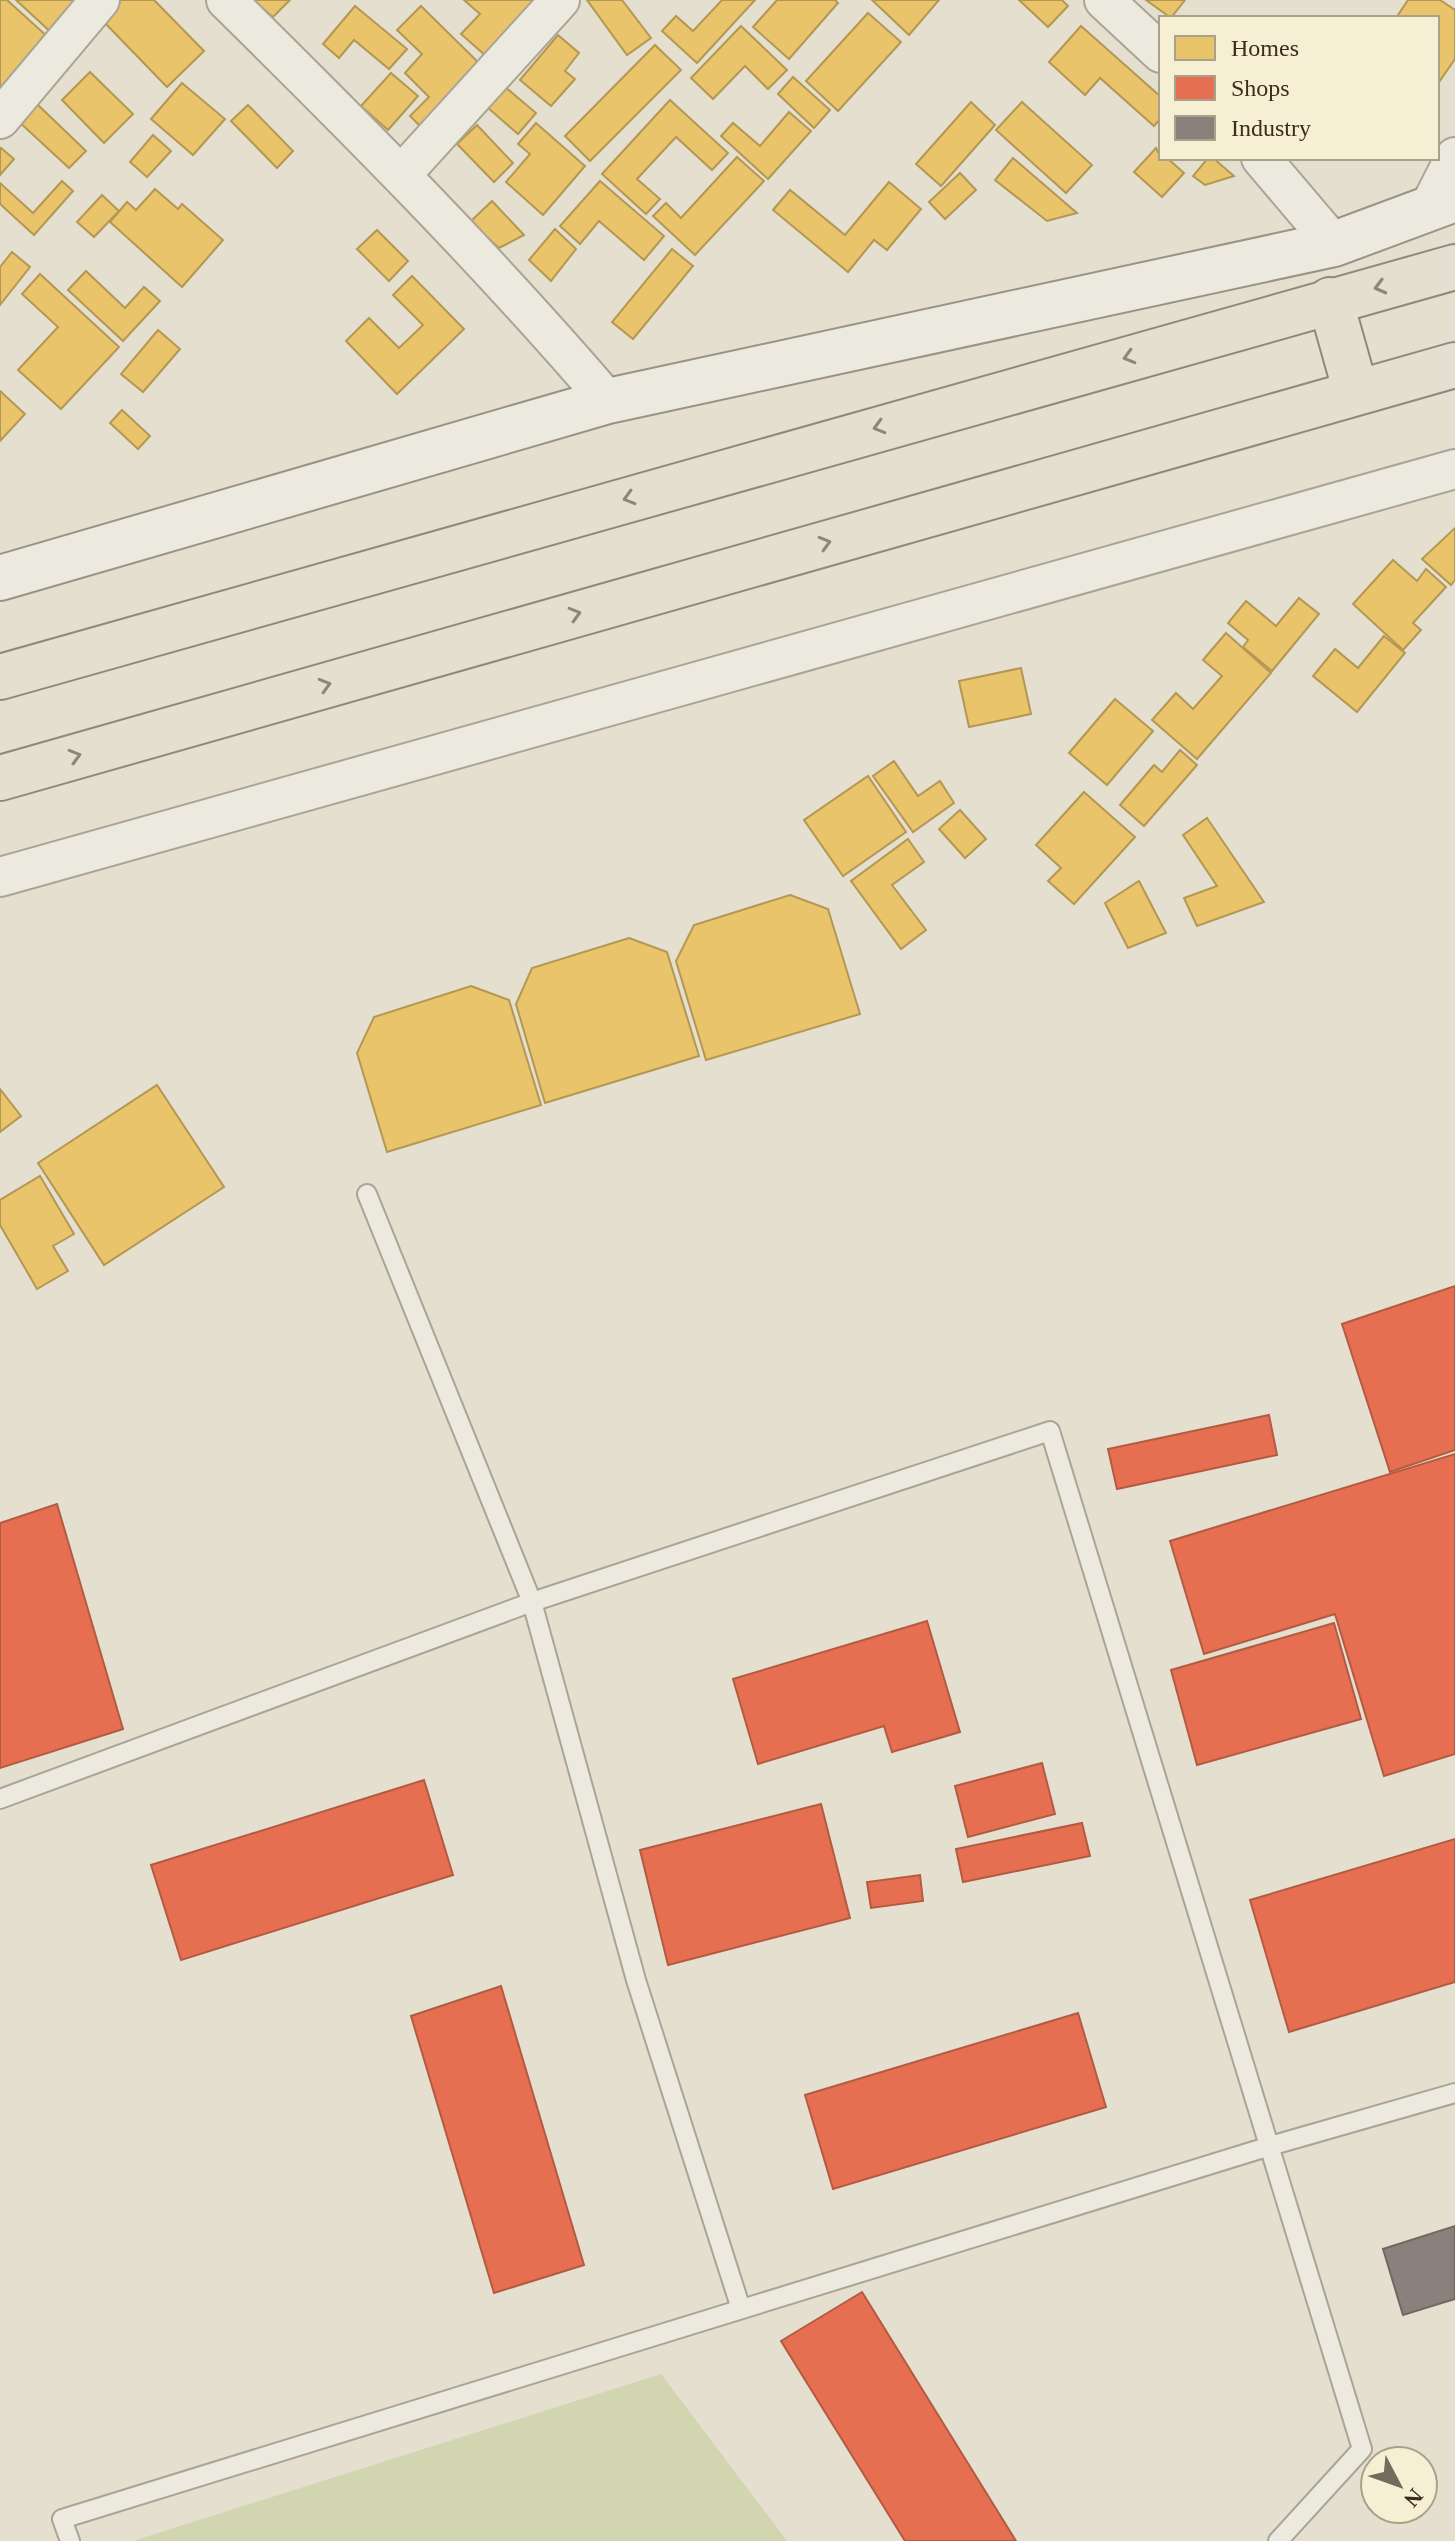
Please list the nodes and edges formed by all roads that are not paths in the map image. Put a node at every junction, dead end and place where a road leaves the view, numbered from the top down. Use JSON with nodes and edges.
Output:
{"nodes":[{"id":1,"x":100,"y":0,"type":"edge"},
{"id":2,"x":226,"y":0,"type":"edge"},
{"id":3,"x":560,"y":0,"type":"edge"},
{"id":4,"x":1104,"y":0,"type":"edge"},
{"id":5,"x":1159,"y":51,"type":"edge"},
{"id":6,"x":0,"y":119,"type":"edge"},
{"id":7,"x":1455,"y":157,"type":"edge"},
{"id":8,"x":1263,"y":160,"type":"edge"},
{"id":9,"x":402,"y":174,"type":"junction"},
{"id":10,"x":1442,"y":203,"type":"edge"},
{"id":11,"x":1334,"y":244,"type":"junction"},
{"id":12,"x":1455,"y":267,"type":"edge"},
{"id":13,"x":1330,"y":300,"type":"junction"},
{"id":14,"x":1455,"y":365,"type":"edge"},
{"id":15,"x":1356,"y":392,"type":"junction"},
{"id":16,"x":608,"y":401,"type":"junction"},
{"id":17,"x":1455,"y":469,"type":"edge"},
{"id":18,"x":0,"y":578,"type":"edge"},
{"id":19,"x":0,"y":677,"type":"edge"},
{"id":20,"x":0,"y":778,"type":"edge"},
{"id":21,"x":0,"y":877,"type":"edge"},
{"id":22,"x":367,"y":1194,"type":"dead end"},
{"id":23,"x":532,"y":1602,"type":"junction"},
{"id":24,"x":0,"y":1799,"type":"edge"},
{"id":25,"x":1455,"y":2093,"type":"edge"},
{"id":26,"x":1270,"y":2146,"type":"junction"},
{"id":27,"x":741,"y":2309,"type":"junction"},
{"id":28,"x":70,"y":2541,"type":"edge"},
{"id":29,"x":1278,"y":2541,"type":"edge"}],
"edges":[{"from":1,"to":6,"type":"street"},
{"from":2,"to":9,"type":"street"},
{"from":3,"to":9,"type":"street"},
{"from":4,"to":5,"type":"street"},
{"from":7,"to":10,"type":"street"},
{"from":8,"to":11,"type":"street"},
{"from":9,"to":16,"type":"street"},
{"from":10,"to":11,"type":"street"},
{"from":11,"to":16,"type":"street"},
{"from":12,"to":13,"type":"main road","one_way":true},
{"from":13,"to":15,"type":"main road"},
{"from":13,"to":19,"type":"main road","one_way":true},
{"from":14,"to":15,"type":"main road"},
{"from":20,"to":15,"type":"main road","one_way":true},
{"from":16,"to":18,"type":"street"},
{"from":17,"to":21,"type":"street"},
{"from":22,"to":23,"type":"lane"},
{"from":23,"to":24,"type":"lane"},
{"from":23,"to":26,"type":"lane"},
{"from":23,"to":27,"type":"lane"},
{"from":25,"to":26,"type":"lane"},
{"from":26,"to":27,"type":"lane"},
{"from":26,"to":29,"type":"lane"},
{"from":27,"to":28,"type":"lane"}]}
